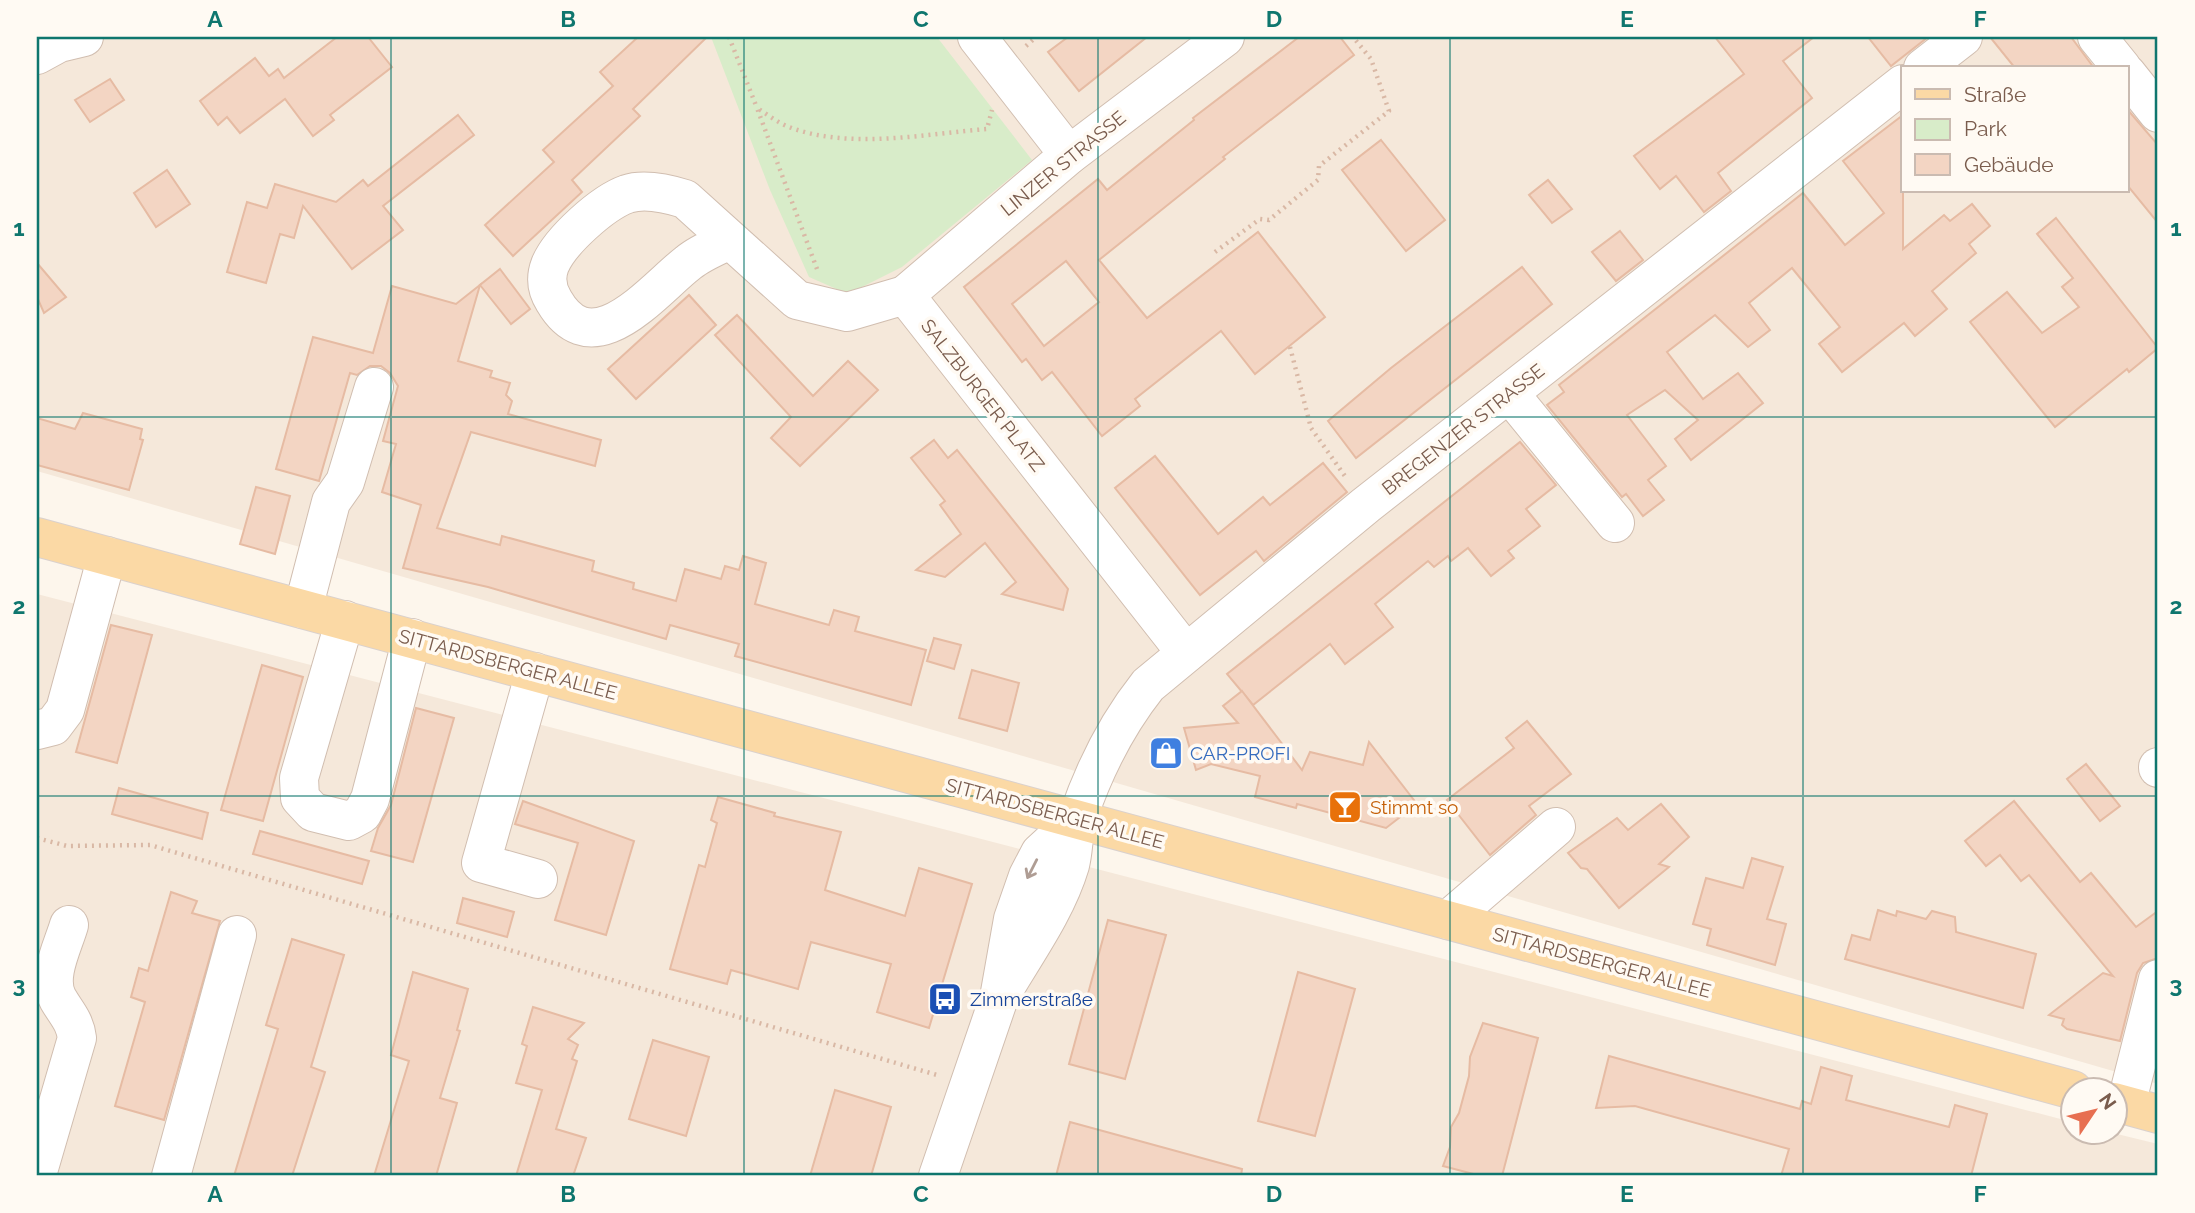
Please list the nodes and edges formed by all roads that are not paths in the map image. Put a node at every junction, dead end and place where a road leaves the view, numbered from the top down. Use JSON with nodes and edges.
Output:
{"nodes":[{"id":1,"x":84,"y":37,"type":"edge"},
{"id":2,"x":977,"y":37,"type":"edge"},
{"id":3,"x":1225,"y":37,"type":"edge"},
{"id":4,"x":1963,"y":37,"type":"edge"},
{"id":5,"x":2096,"y":37,"type":"edge"},
{"id":6,"x":37,"y":55,"type":"edge"},
{"id":7,"x":1926,"y":66,"type":"edge"},
{"id":8,"x":2120,"y":66,"type":"edge"},
{"id":9,"x":2128,"y":75,"type":"edge"},
{"id":10,"x":1901,"y":87,"type":"edge"},
{"id":11,"x":2158,"y":113,"type":"edge"},
{"id":12,"x":1069,"y":155,"type":"junction"},
{"id":13,"x":730,"y":240,"type":"dead end"},
{"id":14,"x":905,"y":295,"type":"junction"},
{"id":15,"x":374,"y":387,"type":"dead end"},
{"id":16,"x":1509,"y":393,"type":"junction"},
{"id":17,"x":1615,"y":523,"type":"dead end"},
{"id":18,"x":37,"y":537,"type":"edge"},
{"id":19,"x":107,"y":556,"type":"junction"},
{"id":20,"x":303,"y":609,"type":"junction"},
{"id":21,"x":345,"y":620,"type":"junction"},
{"id":22,"x":412,"y":638,"type":"junction"},
{"id":23,"x":1186,"y":653,"type":"junction"},
{"id":24,"x":536,"y":672,"type":"junction"},
{"id":25,"x":37,"y":730,"type":"edge"},
{"id":26,"x":1077,"y":819,"type":"junction"},
{"id":27,"x":1556,"y":827,"type":"dead end"},
{"id":28,"x":538,"y":879,"type":"dead end"},
{"id":29,"x":1448,"y":920,"type":"junction"},
{"id":30,"x":69,"y":925,"type":"dead end"},
{"id":31,"x":237,"y":935,"type":"dead end"},
{"id":32,"x":2158,"y":979,"type":"edge"},
{"id":33,"x":2058,"y":1086,"type":"edge"},
{"id":34,"x":2133,"y":1107,"type":"edge"},
{"id":35,"x":37,"y":1175,"type":"edge"},
{"id":36,"x":170,"y":1176,"type":"edge"},
{"id":37,"x":938,"y":1176,"type":"edge"}],
"edges":[{"from":1,"to":6,"type":"street"},
{"from":2,"to":12,"type":"street"},
{"from":3,"to":12,"type":"street","name":"LINZER STRASSE"},
{"from":4,"to":7,"type":"street"},
{"from":5,"to":8,"type":"street"},
{"from":9,"to":11,"type":"street"},
{"from":10,"to":16,"type":"street","name":"BREGENZER STRASSE"},
{"from":12,"to":14,"type":"street","name":"LINZER STRASSE"},
{"from":13,"to":14,"type":"street"},
{"from":14,"to":23,"type":"street","name":"SALZBURGER PLATZ"},
{"from":15,"to":20,"type":"street"},
{"from":16,"to":17,"type":"street"},
{"from":16,"to":23,"type":"street","name":"BREGENZER STRASSE"},
{"from":18,"to":19,"type":"main road","name":"SITTARDSBERGER ALLEE"},
{"from":19,"to":20,"type":"main road","name":"SITTARDSBERGER ALLEE"},
{"from":19,"to":25,"type":"street"},
{"from":20,"to":21,"type":"main road","name":"SITTARDSBERGER ALLEE"},
{"from":21,"to":22,"type":"main road","name":"SITTARDSBERGER ALLEE"},
{"from":21,"to":22,"type":"street"},
{"from":22,"to":24,"type":"main road","name":"SITTARDSBERGER ALLEE"},
{"from":23,"to":26,"type":"street","name":"BREGENZER STRASSE"},
{"from":24,"to":26,"type":"main road","name":"SITTARDSBERGER ALLEE"},
{"from":24,"to":28,"type":"street"},
{"from":26,"to":29,"type":"main road","name":"SITTARDSBERGER ALLEE"},
{"from":26,"to":37,"type":"street"},
{"from":27,"to":29,"type":"street"},
{"from":29,"to":33,"type":"main road","name":"SITTARDSBERGER ALLEE"},
{"from":30,"to":35,"type":"street"},
{"from":31,"to":36,"type":"street"},
{"from":32,"to":34,"type":"street"}]}
